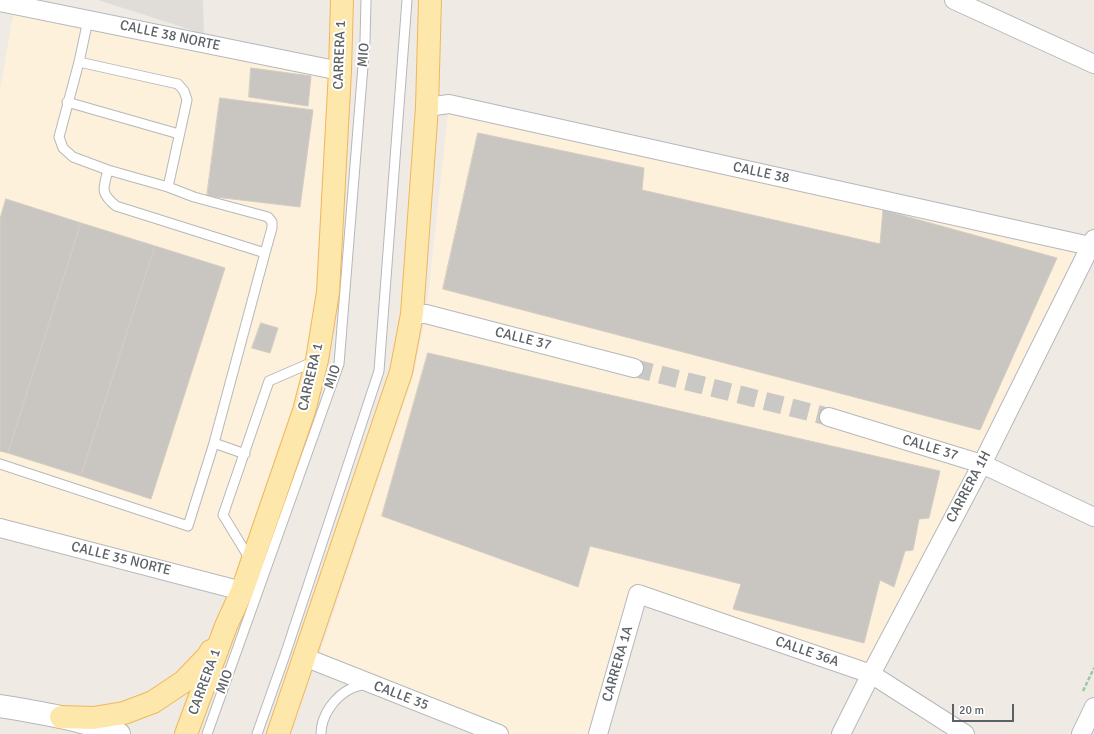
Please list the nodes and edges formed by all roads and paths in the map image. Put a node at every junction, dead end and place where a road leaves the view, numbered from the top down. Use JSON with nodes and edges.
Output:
{"nodes":[{"id":1,"x":342,"y":0,"type":"edge"},
{"id":2,"x":366,"y":0,"type":"edge"},
{"id":3,"x":407,"y":0,"type":"edge"},
{"id":4,"x":430,"y":0,"type":"edge"},
{"id":5,"x":954,"y":0,"type":"edge"},
{"id":6,"x":11,"y":2,"type":"edge"},
{"id":7,"x":88,"y":20,"type":"junction"},
{"id":8,"x":78,"y":62,"type":"junction"},
{"id":9,"x":1094,"y":64,"type":"edge"},
{"id":10,"x":340,"y":71,"type":"junction"},
{"id":11,"x":67,"y":102,"type":"junction"},
{"id":12,"x":427,"y":107,"type":"junction"},
{"id":13,"x":179,"y":134,"type":"junction"},
{"id":14,"x":108,"y":170,"type":"junction"},
{"id":15,"x":168,"y":187,"type":"junction"},
{"id":16,"x":1093,"y":244,"type":"edge"},
{"id":17,"x":265,"y":253,"type":"junction"},
{"id":18,"x":412,"y":314,"type":"junction"},
{"id":19,"x":317,"y":360,"type":"junction"},
{"id":20,"x":634,"y":368,"type":"tunnel mouth"},
{"id":21,"x":829,"y":417,"type":"tunnel mouth"},
{"id":22,"x":214,"y":443,"type":"junction"},
{"id":23,"x":245,"y":454,"type":"junction"},
{"id":24,"x":0,"y":464,"type":"edge"},
{"id":25,"x":982,"y":464,"type":"junction"},
{"id":26,"x":1094,"y":517,"type":"edge"},
{"id":27,"x":0,"y":528,"type":"edge"},
{"id":28,"x":252,"y":562,"type":"junction"},
{"id":29,"x":242,"y":591,"type":"junction"},
{"id":30,"x":638,"y":594,"type":"joint"},
{"id":31,"x":226,"y":626,"type":"junction"},
{"id":32,"x":304,"y":657,"type":"junction"},
{"id":33,"x":871,"y":674,"type":"junction"},
{"id":34,"x":296,"y":679,"type":"junction"},
{"id":35,"x":369,"y":683,"type":"junction"},
{"id":36,"x":0,"y":706,"type":"edge"},
{"id":37,"x":1094,"y":707,"type":"edge"},
{"id":38,"x":61,"y":717,"type":"junction"},
{"id":39,"x":118,"y":734,"type":"edge"},
{"id":40,"x":186,"y":734,"type":"edge"},
{"id":41,"x":207,"y":734,"type":"edge"},
{"id":42,"x":257,"y":734,"type":"edge"},
{"id":43,"x":278,"y":734,"type":"edge"},
{"id":44,"x":291,"y":734,"type":"edge"},
{"id":45,"x":321,"y":734,"type":"edge"},
{"id":46,"x":499,"y":734,"type":"edge"},
{"id":47,"x":598,"y":734,"type":"edge"},
{"id":48,"x":841,"y":734,"type":"edge"},
{"id":49,"x":965,"y":734,"type":"edge"},
{"id":50,"x":1081,"y":734,"type":"edge"}],
"edges":[{"from":1,"to":10,"type":"main road","name":"CARRERA 1"},
{"from":2,"to":41,"type":"lane","name":"MIO"},
{"from":3,"to":42,"type":"lane"},
{"from":4,"to":12,"type":"main road"},
{"from":5,"to":9,"type":"street"},
{"from":6,"to":7,"type":"street","name":"CALLE 38 NORTE"},
{"from":7,"to":8,"type":"lane"},
{"from":7,"to":10,"type":"street","name":"CALLE 38 NORTE"},
{"from":8,"to":11,"type":"lane"},
{"from":8,"to":13,"type":"lane"},
{"from":10,"to":19,"type":"main road","name":"CARRERA 1"},
{"from":11,"to":13,"type":"lane"},
{"from":11,"to":14,"type":"lane"},
{"from":12,"to":16,"type":"street","name":"CALLE 38"},
{"from":12,"to":18,"type":"main road"},
{"from":13,"to":15,"type":"lane"},
{"from":14,"to":15,"type":"lane"},
{"from":14,"to":17,"type":"lane"},
{"from":15,"to":17,"type":"lane"},
{"from":16,"to":25,"type":"street","name":"CARRERA 1H"},
{"from":17,"to":22,"type":"lane"},
{"from":18,"to":20,"type":"street","name":"CALLE 37"},
{"from":18,"to":32,"type":"main road"},
{"from":19,"to":23,"type":"lane"},
{"from":19,"to":28,"type":"main road","name":"CARRERA 1"},
{"from":21,"to":25,"type":"street","name":"CALLE 37"},
{"from":22,"to":23,"type":"lane"},
{"from":22,"to":24,"type":"lane"},
{"from":23,"to":28,"type":"lane"},
{"from":25,"to":26,"type":"street","name":"CALLE 37"},
{"from":25,"to":33,"type":"street","name":"CARRERA 1H"},
{"from":27,"to":29,"type":"street","name":"CALLE 35 NORTE"},
{"from":28,"to":29,"type":"main road","name":"CARRERA 1"},
{"from":29,"to":31,"type":"main road","name":"CARRERA 1"},
{"from":30,"to":33,"type":"street","name":"CALLE 36A"},
{"from":30,"to":47,"type":"street","name":"CARRERA 1A"},
{"from":31,"to":38,"type":"main road"},
{"from":31,"to":40,"type":"main road","name":"CARRERA 1"},
{"from":32,"to":34,"type":"main road"},
{"from":32,"to":35,"type":"street","name":"CALLE 35"},
{"from":33,"to":48,"type":"street","name":"CARRERA 1H"},
{"from":33,"to":49,"type":"street","name":"CALLE 36A"},
{"from":34,"to":43,"type":"main road"},
{"from":34,"to":44,"type":"main road"},
{"from":35,"to":45,"type":"lane"},
{"from":35,"to":46,"type":"street","name":"CALLE 35"},
{"from":36,"to":38,"type":"main road"},
{"from":37,"to":50,"type":"street"},
{"from":38,"to":39,"type":"main road"}]}
